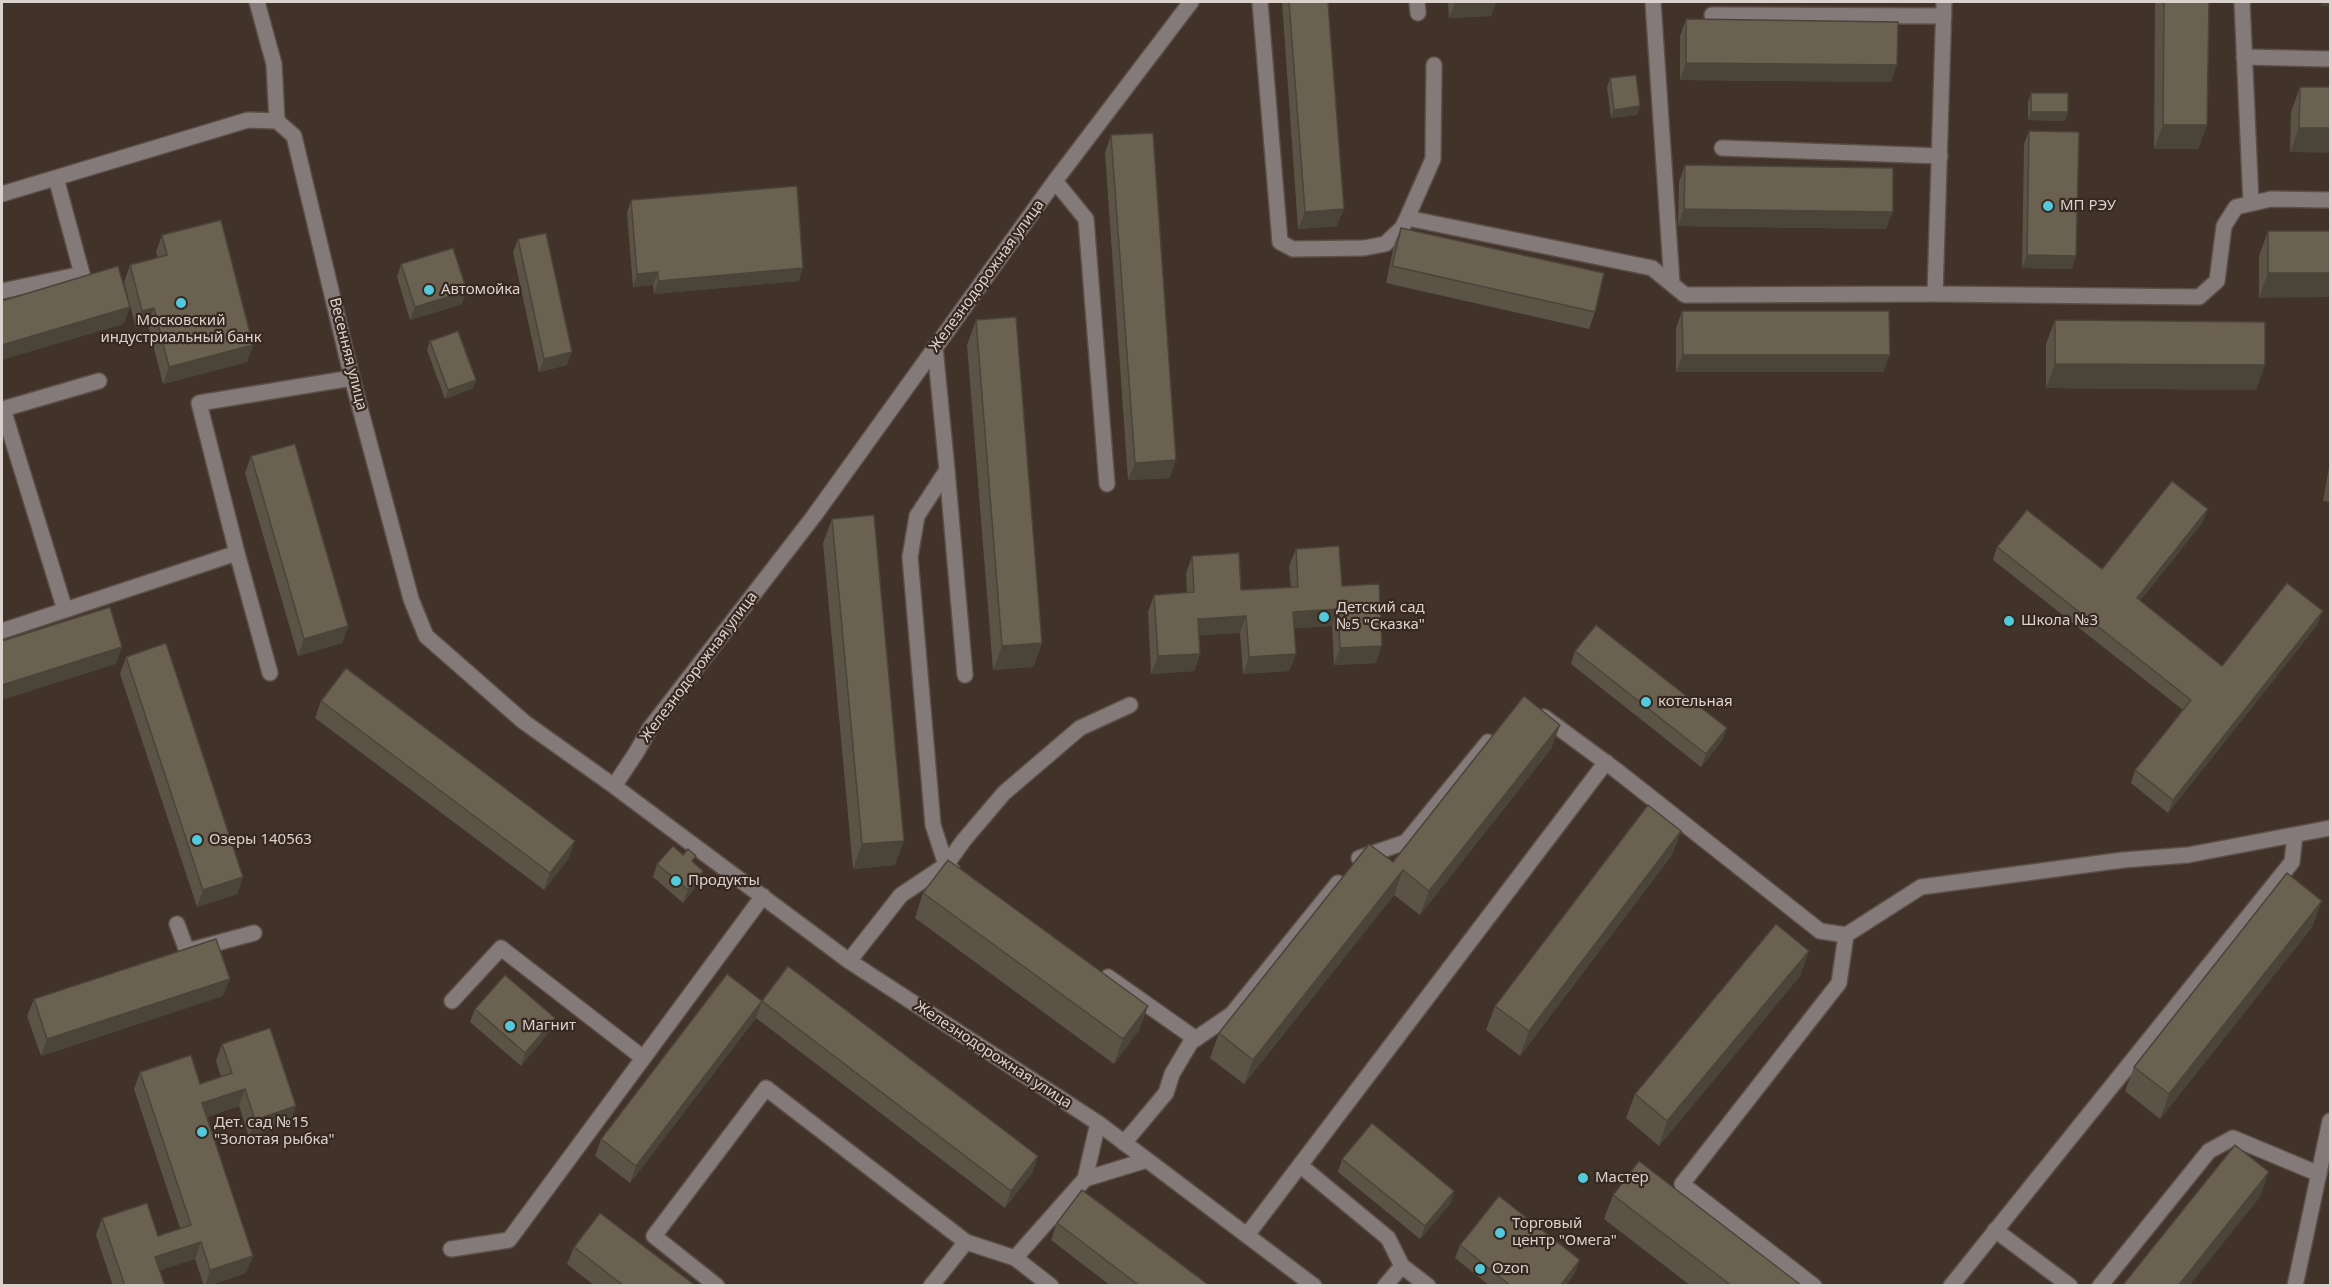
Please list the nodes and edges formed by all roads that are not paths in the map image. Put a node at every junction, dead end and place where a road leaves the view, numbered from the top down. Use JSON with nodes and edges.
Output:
{"nodes":[{"id":1,"x":257,"y":2,"type":"edge"},
{"id":2,"x":1191,"y":2,"type":"edge"},
{"id":3,"x":1260,"y":2,"type":"edge"},
{"id":4,"x":1653,"y":2,"type":"edge"},
{"id":5,"x":2242,"y":2,"type":"edge"},
{"id":6,"x":1944,"y":9,"type":"edge"},
{"id":7,"x":1712,"y":15,"type":"dead end"},
{"id":8,"x":2244,"y":57,"type":"junction"},
{"id":9,"x":2331,"y":58,"type":"edge"},
{"id":10,"x":1434,"y":65,"type":"dead end"},
{"id":11,"x":277,"y":120,"type":"junction"},
{"id":12,"x":1722,"y":148,"type":"dead end"},
{"id":13,"x":1940,"y":156,"type":"junction"},
{"id":14,"x":56,"y":178,"type":"junction"},
{"id":15,"x":1055,"y":181,"type":"junction"},
{"id":16,"x":2,"y":194,"type":"edge"},
{"id":17,"x":2331,"y":200,"type":"edge"},
{"id":18,"x":2251,"y":203,"type":"junction"},
{"id":19,"x":1407,"y":218,"type":"junction"},
{"id":20,"x":1672,"y":284,"type":"junction"},
{"id":21,"x":2,"y":291,"type":"edge"},
{"id":22,"x":1935,"y":294,"type":"junction"},
{"id":23,"x":935,"y":347,"type":"junction"},
{"id":24,"x":352,"y":378,"type":"junction"},
{"id":25,"x":99,"y":381,"type":"dead end"},
{"id":26,"x":947,"y":470,"type":"junction"},
{"id":27,"x":1107,"y":484,"type":"dead end"},
{"id":28,"x":237,"y":553,"type":"junction"},
{"id":29,"x":65,"y":610,"type":"junction"},
{"id":30,"x":2,"y":631,"type":"edge"},
{"id":31,"x":270,"y":673,"type":"dead end"},
{"id":32,"x":965,"y":675,"type":"dead end"},
{"id":33,"x":1130,"y":705,"type":"dead end"},
{"id":34,"x":1527,"y":709,"type":"edge"},
{"id":35,"x":1496,"y":734,"type":"edge"},
{"id":36,"x":1606,"y":762,"type":"junction"},
{"id":37,"x":614,"y":786,"type":"junction"},
{"id":38,"x":2331,"y":828,"type":"edge"},
{"id":39,"x":2295,"y":835,"type":"junction"},
{"id":40,"x":946,"y":865,"type":"junction"},
{"id":41,"x":965,"y":879,"type":"edge"},
{"id":42,"x":763,"y":896,"type":"junction"},
{"id":43,"x":177,"y":924,"type":"dead end"},
{"id":44,"x":254,"y":933,"type":"dead end"},
{"id":45,"x":1846,"y":935,"type":"junction"},
{"id":46,"x":849,"y":962,"type":"junction"},
{"id":47,"x":1100,"y":972,"type":"edge"},
{"id":48,"x":452,"y":1001,"type":"dead end"},
{"id":49,"x":1196,"y":1039,"type":"junction"},
{"id":50,"x":642,"y":1057,"type":"junction"},
{"id":51,"x":2331,"y":1121,"type":"edge"},
{"id":52,"x":1098,"y":1123,"type":"junction"},
{"id":53,"x":1124,"y":1143,"type":"junction"},
{"id":54,"x":1147,"y":1160,"type":"junction"},
{"id":55,"x":1300,"y":1166,"type":"junction"},
{"id":56,"x":2319,"y":1174,"type":"junction"},
{"id":57,"x":1084,"y":1179,"type":"junction"},
{"id":58,"x":1995,"y":1230,"type":"junction"},
{"id":59,"x":1247,"y":1235,"type":"junction"},
{"id":60,"x":966,"y":1242,"type":"junction"},
{"id":61,"x":451,"y":1249,"type":"dead end"},
{"id":62,"x":1015,"y":1258,"type":"junction"},
{"id":63,"x":1402,"y":1266,"type":"junction"},
{"id":64,"x":717,"y":1286,"type":"edge"},
{"id":65,"x":931,"y":1286,"type":"edge"},
{"id":66,"x":1051,"y":1286,"type":"edge"},
{"id":67,"x":1314,"y":1286,"type":"edge"},
{"id":68,"x":1385,"y":1286,"type":"edge"},
{"id":69,"x":1428,"y":1286,"type":"edge"},
{"id":70,"x":1814,"y":1286,"type":"edge"},
{"id":71,"x":1951,"y":1286,"type":"edge"},
{"id":72,"x":2070,"y":1286,"type":"edge"},
{"id":73,"x":2100,"y":1286,"type":"edge"},
{"id":74,"x":2295,"y":1286,"type":"edge"}],
"edges":[{"from":1,"to":11,"type":"street"},
{"from":2,"to":15,"type":"street","name":"Железнодорожная улица"},
{"from":3,"to":19,"type":"street"},
{"from":4,"to":20,"type":"street"},
{"from":5,"to":8,"type":"street"},
{"from":6,"to":7,"type":"street"},
{"from":6,"to":13,"type":"street"},
{"from":8,"to":9,"type":"street"},
{"from":8,"to":18,"type":"street"},
{"from":10,"to":19,"type":"street"},
{"from":11,"to":14,"type":"street"},
{"from":11,"to":24,"type":"street","name":"Весенняя улица"},
{"from":12,"to":13,"type":"street"},
{"from":13,"to":22,"type":"street"},
{"from":14,"to":16,"type":"street"},
{"from":14,"to":21,"type":"street"},
{"from":15,"to":23,"type":"street","name":"Железнодорожная улица"},
{"from":15,"to":27,"type":"street"},
{"from":17,"to":18,"type":"street"},
{"from":18,"to":22,"type":"street"},
{"from":19,"to":20,"type":"street"},
{"from":20,"to":22,"type":"street"},
{"from":23,"to":26,"type":"street"},
{"from":23,"to":37,"type":"street","name":"Железнодорожная улица"},
{"from":24,"to":28,"type":"street"},
{"from":24,"to":37,"type":"street","name":"Весенняя улица"},
{"from":25,"to":29,"type":"street"},
{"from":26,"to":32,"type":"street"},
{"from":26,"to":40,"type":"street"},
{"from":28,"to":29,"type":"street"},
{"from":28,"to":31,"type":"street"},
{"from":29,"to":30,"type":"street"},
{"from":33,"to":40,"type":"street"},
{"from":34,"to":36,"type":"street"},
{"from":35,"to":49,"type":"street"},
{"from":36,"to":45,"type":"street"},
{"from":36,"to":55,"type":"street"},
{"from":37,"to":42,"type":"street","name":"Железнодорожная улица"},
{"from":38,"to":39,"type":"street"},
{"from":39,"to":45,"type":"street"},
{"from":39,"to":58,"type":"street"},
{"from":40,"to":41,"type":"street"},
{"from":40,"to":46,"type":"street"},
{"from":42,"to":46,"type":"street","name":"Железнодорожная улица"},
{"from":42,"to":50,"type":"street"},
{"from":43,"to":44,"type":"street"},
{"from":45,"to":70,"type":"street"},
{"from":46,"to":52,"type":"street","name":"Железнодорожная улица"},
{"from":47,"to":49,"type":"street"},
{"from":48,"to":50,"type":"street"},
{"from":49,"to":53,"type":"street"},
{"from":50,"to":61,"type":"street"},
{"from":51,"to":56,"type":"street"},
{"from":52,"to":53,"type":"street","name":"Железнодорожная улица"},
{"from":52,"to":57,"type":"street"},
{"from":53,"to":54,"type":"street","name":"Железнодорожная улица"},
{"from":54,"to":57,"type":"street"},
{"from":54,"to":59,"type":"street","name":"Железнодорожная улица"},
{"from":55,"to":59,"type":"street"},
{"from":55,"to":63,"type":"street"},
{"from":56,"to":73,"type":"street"},
{"from":56,"to":74,"type":"street"},
{"from":57,"to":62,"type":"street"},
{"from":58,"to":71,"type":"street"},
{"from":58,"to":72,"type":"street"},
{"from":59,"to":67,"type":"street","name":"Железнодорожная улица"},
{"from":60,"to":62,"type":"street"},
{"from":60,"to":64,"type":"street"},
{"from":60,"to":65,"type":"street"},
{"from":62,"to":66,"type":"street"},
{"from":63,"to":68,"type":"street"},
{"from":63,"to":69,"type":"street"}]}
